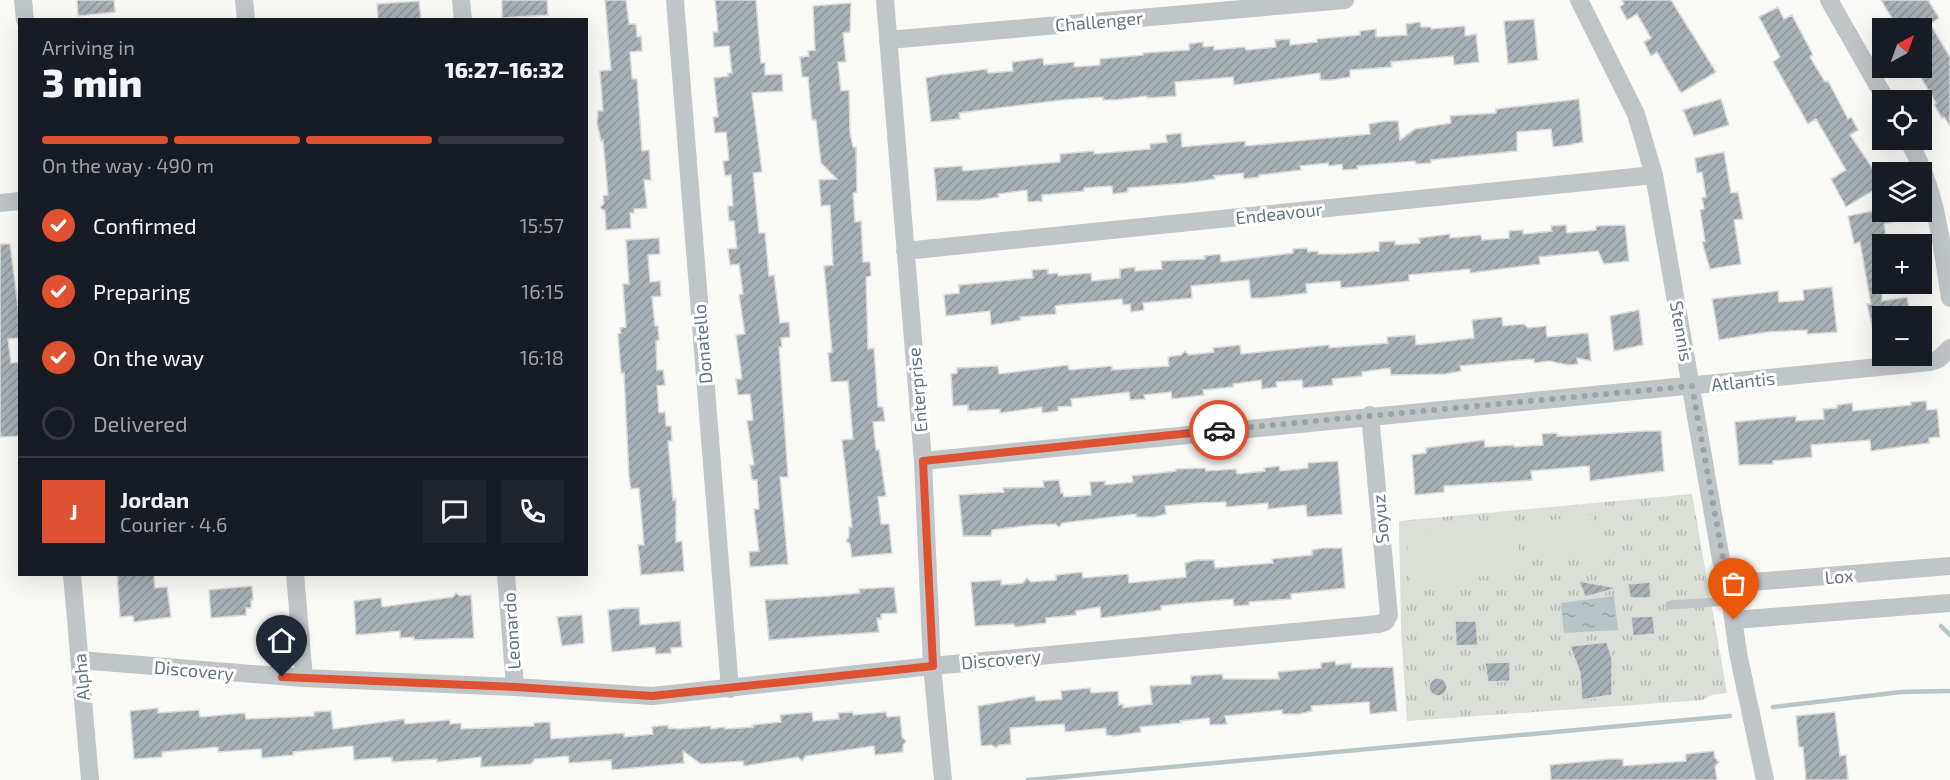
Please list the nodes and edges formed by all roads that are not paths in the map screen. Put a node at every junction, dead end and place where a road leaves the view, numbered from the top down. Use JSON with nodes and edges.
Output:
{"nodes":[{"id":1,"x":24,"y":0,"type":"edge"},
{"id":2,"x":244,"y":0,"type":"edge"},
{"id":3,"x":461,"y":0,"type":"edge"},
{"id":4,"x":675,"y":0,"type":"edge"},
{"id":5,"x":885,"y":0,"type":"edge"},
{"id":6,"x":1345,"y":0,"type":"edge"},
{"id":7,"x":1580,"y":0,"type":"edge"},
{"id":8,"x":1829,"y":0,"type":"edge"},
{"id":9,"x":25,"y":18,"type":"edge"},
{"id":10,"x":246,"y":18,"type":"edge"},
{"id":11,"x":463,"y":18,"type":"edge"},
{"id":12,"x":888,"y":40,"type":"junction"},
{"id":13,"x":1880,"y":90,"type":"edge"},
{"id":14,"x":1914,"y":150,"type":"edge"},
{"id":15,"x":1654,"y":175,"type":"junction"},
{"id":16,"x":18,"y":201,"type":"edge"},
{"id":17,"x":0,"y":203,"type":"edge"},
{"id":18,"x":905,"y":251,"type":"junction"},
{"id":19,"x":1950,"y":298,"type":"edge"},
{"id":20,"x":1949,"y":352,"type":"edge"},
{"id":21,"x":1692,"y":386,"type":"junction"},
{"id":22,"x":1370,"y":415,"type":"junction"},
{"id":23,"x":923,"y":461,"type":"junction"},
{"id":24,"x":1950,"y":566,"type":"edge"},
{"id":25,"x":72,"y":576,"type":"edge"},
{"id":26,"x":295,"y":576,"type":"edge"},
{"id":27,"x":506,"y":576,"type":"edge"},
{"id":28,"x":1729,"y":592,"type":"junction"},
{"id":29,"x":1950,"y":603,"type":"edge"},
{"id":30,"x":1670,"y":605,"type":"dead end"},
{"id":31,"x":1734,"y":620,"type":"junction"},
{"id":32,"x":1385,"y":622,"type":"joint"},
{"id":33,"x":79,"y":660,"type":"junction"},
{"id":34,"x":933,"y":666,"type":"junction"},
{"id":35,"x":304,"y":678,"type":"junction"},
{"id":36,"x":515,"y":687,"type":"junction"},
{"id":37,"x":730,"y":689,"type":"junction"},
{"id":38,"x":90,"y":780,"type":"edge"},
{"id":39,"x":942,"y":780,"type":"edge"},
{"id":40,"x":1765,"y":780,"type":"edge"}],
"edges":[{"from":1,"to":9,"type":"street"},
{"from":2,"to":10,"type":"street"},
{"from":3,"to":11,"type":"street"},
{"from":4,"to":37,"type":"street","name":"Donatello"},
{"from":5,"to":12,"type":"street","name":"Enterprise"},
{"from":6,"to":12,"type":"street","name":"Challenger"},
{"from":7,"to":15,"type":"street","name":"Stennis"},
{"from":8,"to":13,"type":"street"},
{"from":12,"to":18,"type":"street","name":"Enterprise"},
{"from":14,"to":19,"type":"street"},
{"from":15,"to":18,"type":"street","name":"Endeavour"},
{"from":15,"to":21,"type":"street","name":"Stennis"},
{"from":16,"to":17,"type":"street"},
{"from":18,"to":23,"type":"street","name":"Enterprise"},
{"from":20,"to":21,"type":"street","name":"Atlantis"},
{"from":21,"to":22,"type":"street","name":"Atlantis"},
{"from":21,"to":28,"type":"street","name":"Stennis"},
{"from":22,"to":23,"type":"street","name":"Atlantis"},
{"from":22,"to":32,"type":"street","name":"Soyuz"},
{"from":23,"to":34,"type":"street","name":"Enterprise"},
{"from":24,"to":28,"type":"street","name":"Lox"},
{"from":25,"to":33,"type":"street","name":"Alpha"},
{"from":26,"to":35,"type":"street"},
{"from":27,"to":36,"type":"street","name":"Leonardo"},
{"from":28,"to":30,"type":"lane"},
{"from":28,"to":31,"type":"street","name":"Stennis"},
{"from":29,"to":31,"type":"street","name":"Lox"},
{"from":31,"to":40,"type":"street","name":"Stennis"},
{"from":32,"to":34,"type":"street","name":"Discovery"},
{"from":33,"to":35,"type":"street","name":"Discovery"},
{"from":33,"to":38,"type":"street","name":"Alpha"},
{"from":34,"to":37,"type":"street","name":"Discovery"},
{"from":34,"to":39,"type":"street","name":"Enterprise"},
{"from":35,"to":36,"type":"street","name":"Discovery"},
{"from":36,"to":37,"type":"street","name":"Discovery"}]}
